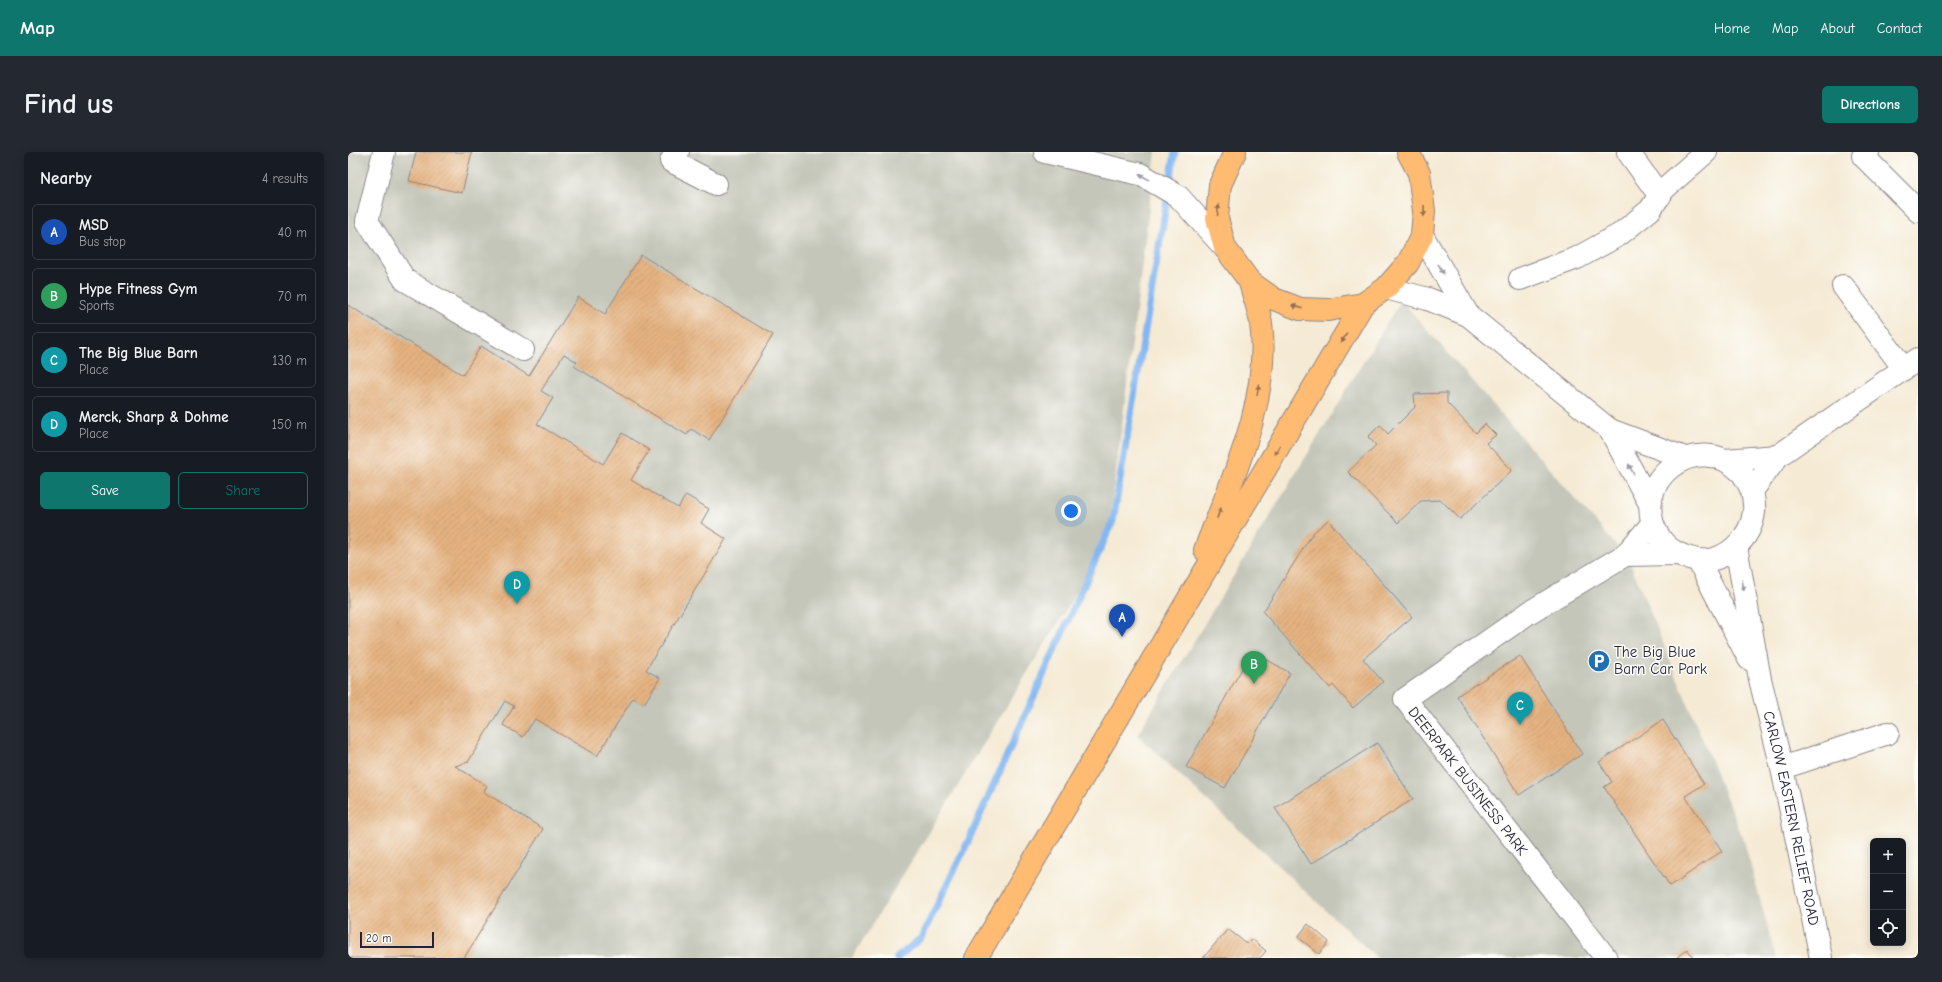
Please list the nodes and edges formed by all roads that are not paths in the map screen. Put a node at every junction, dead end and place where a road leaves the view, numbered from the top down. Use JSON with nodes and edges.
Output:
{"nodes":[{"id":1,"x":384,"y":152,"type":"edge"},
{"id":2,"x":1045,"y":152,"type":"edge"},
{"id":3,"x":1235,"y":152,"type":"edge"},
{"id":4,"x":1408,"y":152,"type":"edge"},
{"id":5,"x":1428,"y":152,"type":"edge"},
{"id":6,"x":1628,"y":152,"type":"edge"},
{"id":7,"x":1706,"y":152,"type":"edge"},
{"id":8,"x":1868,"y":152,"type":"edge"},
{"id":9,"x":669,"y":155,"type":"edge"},
{"id":10,"x":1419,"y":173,"type":"junction"},
{"id":11,"x":716,"y":184,"type":"dead end"},
{"id":12,"x":1660,"y":196,"type":"junction"},
{"id":13,"x":1918,"y":211,"type":"edge"},
{"id":14,"x":1422,"y":235,"type":"junction"},
{"id":15,"x":1225,"y":248,"type":"junction"},
{"id":16,"x":1520,"y":279,"type":"dead end"},
{"id":17,"x":1250,"y":282,"type":"junction"},
{"id":18,"x":1843,"y":286,"type":"dead end"},
{"id":19,"x":1386,"y":288,"type":"junction"},
{"id":20,"x":1363,"y":304,"type":"junction"},
{"id":21,"x":1468,"y":315,"type":"junction"},
{"id":22,"x":523,"y":350,"type":"dead end"},
{"id":23,"x":1911,"y":364,"type":"edge"},
{"id":24,"x":1610,"y":430,"type":"junction"},
{"id":25,"x":1778,"y":456,"type":"junction"},
{"id":26,"x":1686,"y":458,"type":"junction"},
{"id":27,"x":1726,"y":460,"type":"junction"},
{"id":28,"x":1752,"y":491,"type":"junction"},
{"id":29,"x":1651,"y":514,"type":"junction"},
{"id":30,"x":1736,"y":547,"type":"junction"},
{"id":31,"x":1625,"y":554,"type":"junction"},
{"id":32,"x":1688,"y":557,"type":"junction"},
{"id":33,"x":1186,"y":602,"type":"junction"},
{"id":34,"x":1760,"y":679,"type":"junction"},
{"id":35,"x":1888,"y":733,"type":"dead end"},
{"id":36,"x":1782,"y":768,"type":"junction"},
{"id":37,"x":976,"y":958,"type":"edge"},
{"id":38,"x":1606,"y":958,"type":"edge"},
{"id":39,"x":1822,"y":958,"type":"edge"}],
"edges":[{"from":1,"to":22,"type":"street"},
{"from":15,"to":2,"type":"street","one_way":true},
{"from":15,"to":3,"type":"main road","one_way":true},
{"from":4,"to":10,"type":"main road"},
{"from":5,"to":10,"type":"main road"},
{"from":6,"to":12,"type":"street"},
{"from":7,"to":12,"type":"street"},
{"from":8,"to":13,"type":"street"},
{"from":9,"to":11,"type":"street"},
{"from":10,"to":14,"type":"main road","one_way":true},
{"from":12,"to":16,"type":"street"},
{"from":14,"to":19,"type":"main road"},
{"from":14,"to":21,"type":"street","one_way":true},
{"from":15,"to":17,"type":"main road"},
{"from":20,"to":17,"type":"main road","one_way":true},
{"from":33,"to":17,"type":"main road","one_way":true},
{"from":18,"to":23,"type":"street"},
{"from":19,"to":20,"type":"main road"},
{"from":19,"to":21,"type":"street"},
{"from":20,"to":33,"type":"main road","one_way":true},
{"from":21,"to":24,"type":"street"},
{"from":23,"to":25,"type":"street"},
{"from":24,"to":26,"type":"street"},
{"from":29,"to":24,"type":"street","one_way":true},
{"from":25,"to":27,"type":"street"},
{"from":25,"to":28,"type":"street"},
{"from":26,"to":27,"type":"street"},
{"from":26,"to":29,"type":"street"},
{"from":27,"to":28,"type":"street"},
{"from":28,"to":30,"type":"street"},
{"from":29,"to":31,"type":"street"},
{"from":29,"to":32,"type":"street"},
{"from":30,"to":32,"type":"street"},
{"from":30,"to":34,"type":"street","name":"CARLOW EASTERN RELIEF ROAD","one_way":true},
{"from":31,"to":32,"type":"street"},
{"from":31,"to":38,"type":"street","name":"DEERPARK BUSINESS PARK"},
{"from":32,"to":34,"type":"street","name":"CARLOW EASTERN RELIEF ROAD"},
{"from":33,"to":37,"type":"main road"},
{"from":34,"to":36,"type":"street","name":"CARLOW EASTERN RELIEF ROAD"},
{"from":35,"to":36,"type":"street"},
{"from":36,"to":39,"type":"street","name":"CARLOW EASTERN RELIEF ROAD"}]}
